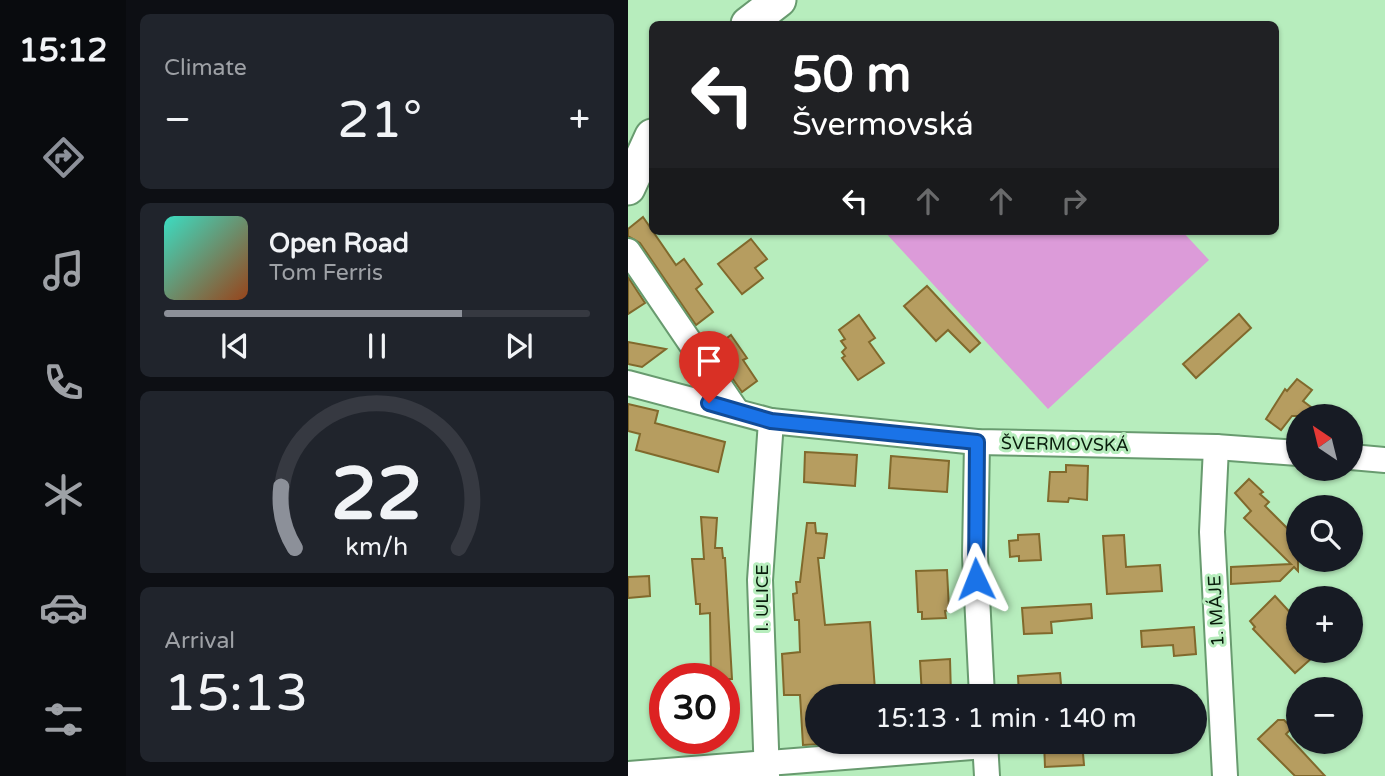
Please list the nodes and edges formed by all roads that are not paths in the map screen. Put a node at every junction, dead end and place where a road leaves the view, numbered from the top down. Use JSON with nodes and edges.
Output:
{"nodes":[{"id":1,"x":779,"y":0,"type":"edge"},
{"id":2,"x":752,"y":21,"type":"edge"},
{"id":3,"x":649,"y":142,"type":"edge"},
{"id":4,"x":628,"y":188,"type":"edge"},
{"id":5,"x":628,"y":251,"type":"edge"},
{"id":6,"x":628,"y":383,"type":"edge"},
{"id":7,"x":736,"y":410,"type":"junction"},
{"id":8,"x":771,"y":421,"type":"junction"},
{"id":9,"x":977,"y":442,"type":"junction"},
{"id":10,"x":1216,"y":447,"type":"junction"},
{"id":11,"x":1286,"y":452,"type":"edge"},
{"id":12,"x":1363,"y":458,"type":"edge"},
{"id":13,"x":1385,"y":460,"type":"edge"},
{"id":14,"x":981,"y":684,"type":"edge"},
{"id":15,"x":901,"y":754,"type":"edge"},
{"id":16,"x":986,"y":754,"type":"edge"},
{"id":17,"x":767,"y":770,"type":"edge"},
{"id":18,"x":628,"y":774,"type":"edge"},
{"id":19,"x":987,"y":776,"type":"edge"},
{"id":20,"x":1225,"y":776,"type":"edge"}],
"edges":[{"from":1,"to":2,"type":"main road"},
{"from":3,"to":4,"type":"main road"},
{"from":5,"to":7,"type":"street"},
{"from":6,"to":7,"type":"street","name":"ŠVERMOVSKÁ"},
{"from":7,"to":8,"type":"street","name":"ŠVERMOVSKÁ"},
{"from":8,"to":9,"type":"street","name":"ŠVERMOVSKÁ"},
{"from":8,"to":17,"type":"street","name":"I. ULICE"},
{"from":9,"to":10,"type":"street","name":"ŠVERMOVSKÁ"},
{"from":9,"to":14,"type":"street"},
{"from":10,"to":11,"type":"street","name":"ŠVERMOVSKÁ"},
{"from":10,"to":20,"type":"street","name":"1. MÁJE"},
{"from":12,"to":13,"type":"street"},
{"from":15,"to":17,"type":"street"},
{"from":16,"to":19,"type":"street"},
{"from":17,"to":18,"type":"street"}]}
